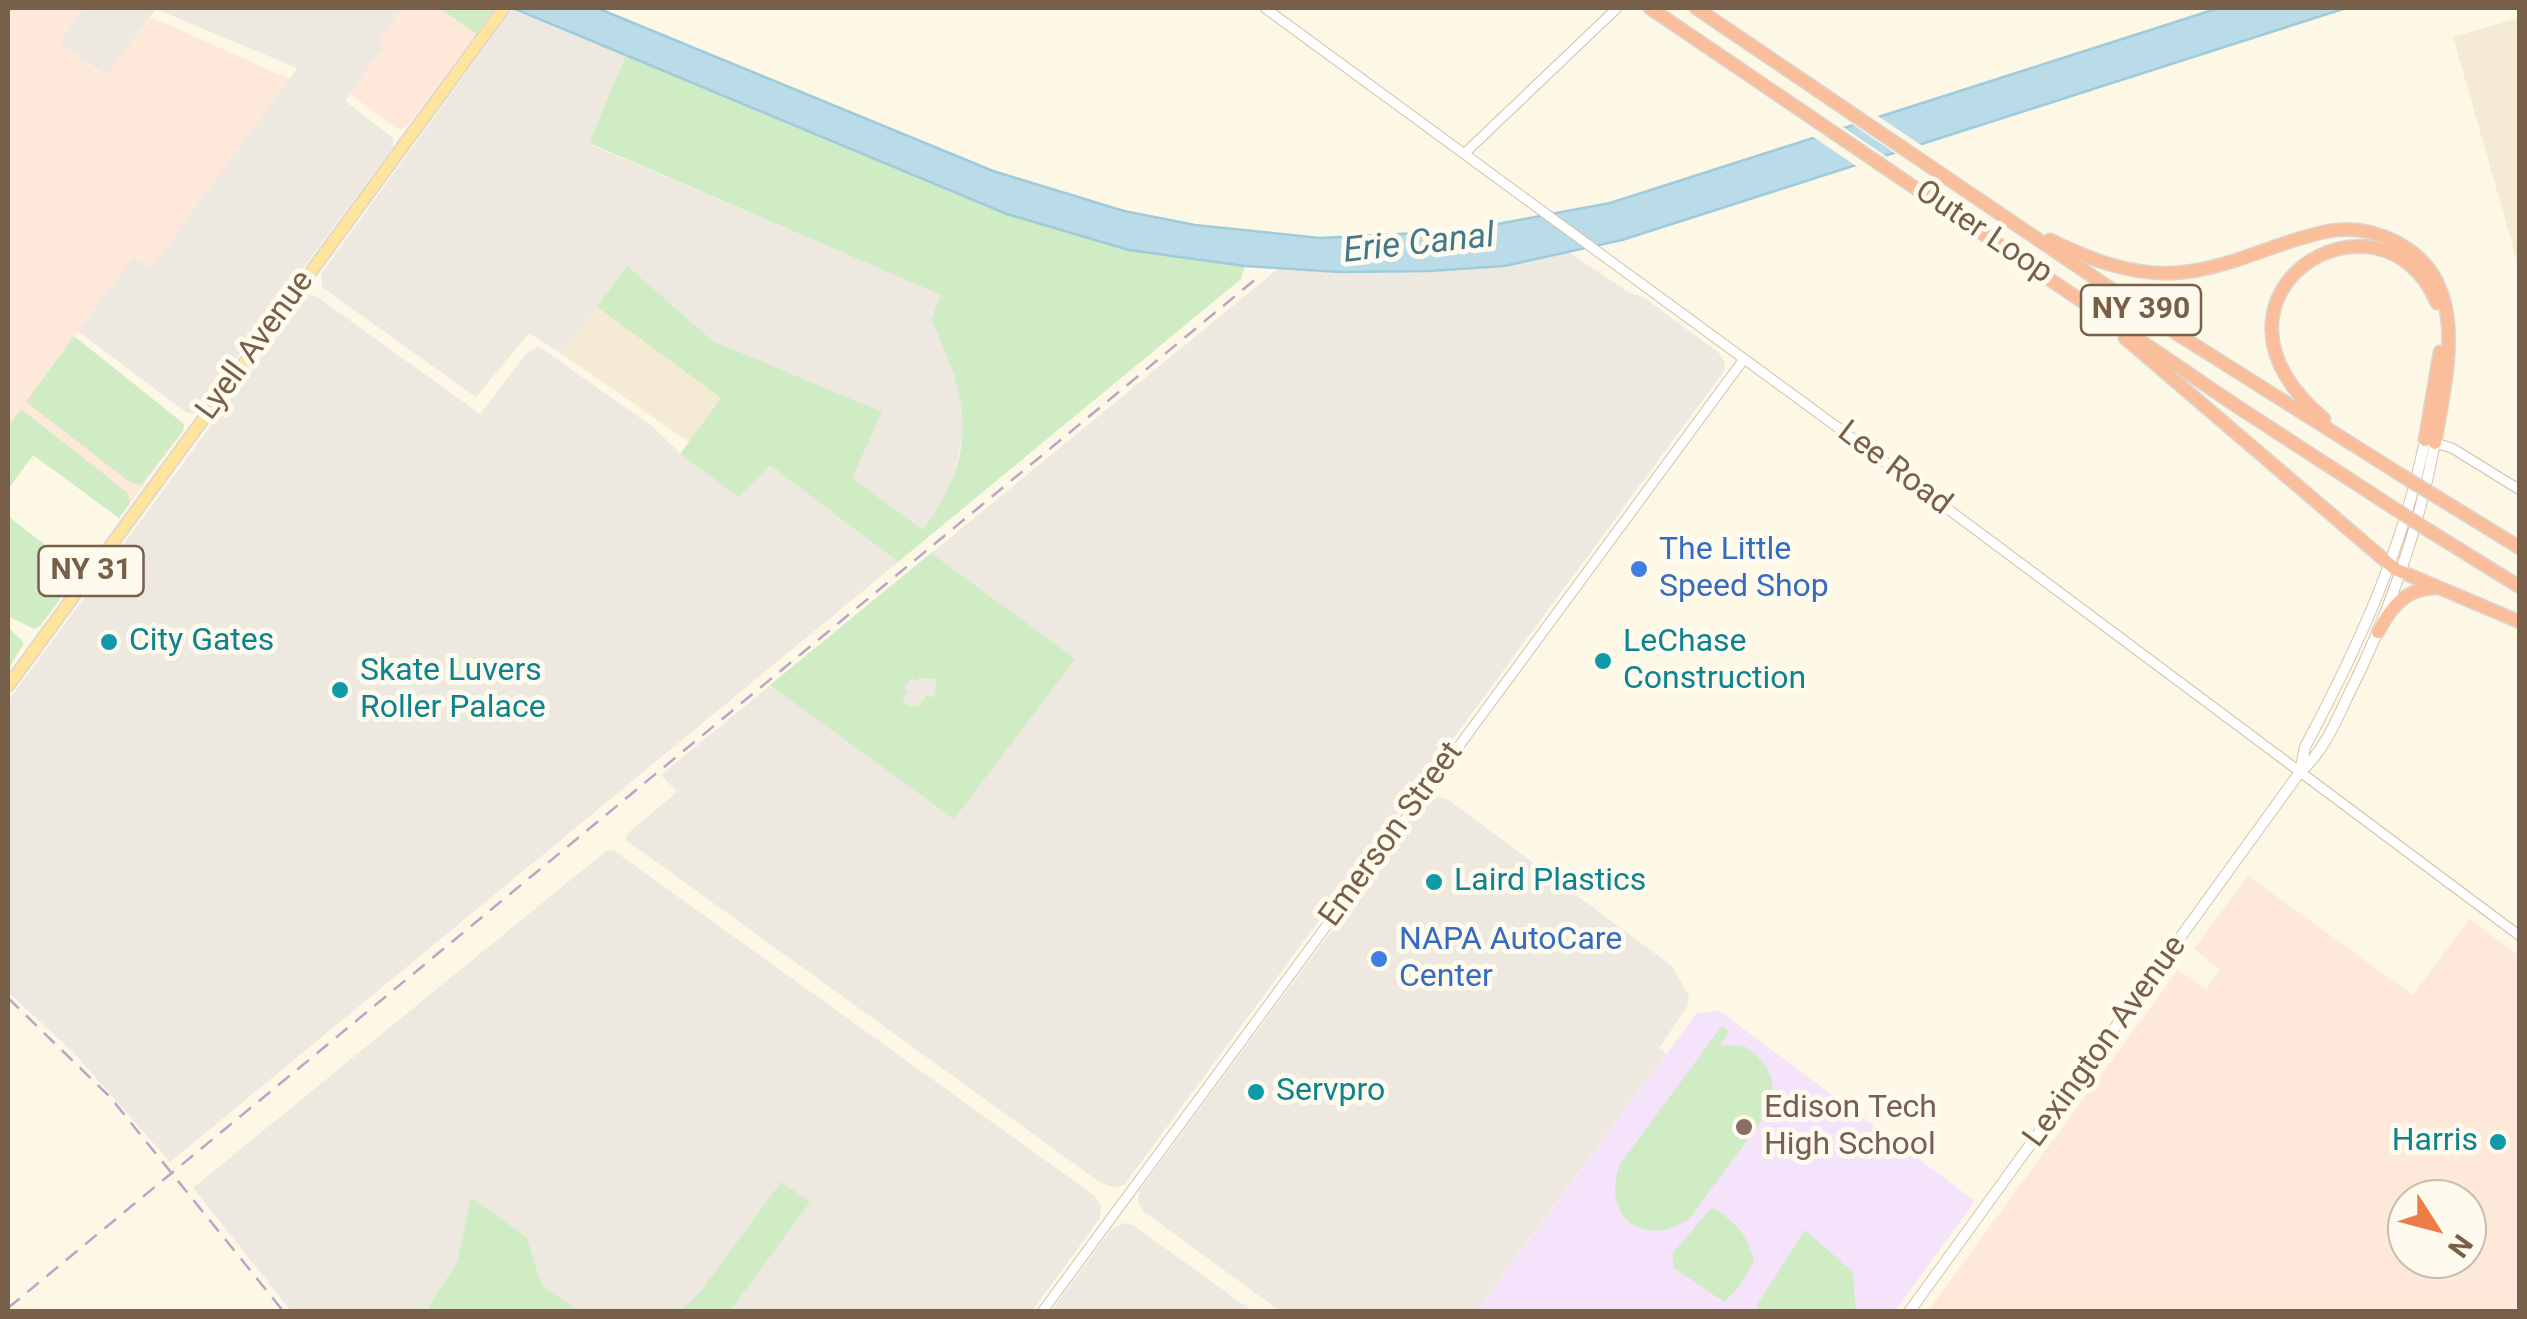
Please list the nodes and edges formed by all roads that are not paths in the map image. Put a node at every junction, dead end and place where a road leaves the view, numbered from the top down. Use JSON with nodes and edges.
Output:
{"nodes":[{"id":1,"x":1265,"y":8,"type":"edge"},
{"id":2,"x":1616,"y":8,"type":"edge"},
{"id":3,"x":1650,"y":8,"type":"edge"},
{"id":4,"x":1696,"y":8,"type":"edge"},
{"id":5,"x":501,"y":12,"type":"edge"},
{"id":6,"x":1464,"y":153,"type":"junction"},
{"id":7,"x":1991,"y":208,"type":"junction"},
{"id":8,"x":2056,"y":283,"type":"junction"},
{"id":9,"x":1744,"y":359,"type":"junction"},
{"id":10,"x":2430,"y":442,"type":"junction"},
{"id":11,"x":2364,"y":452,"type":"junction"},
{"id":12,"x":2520,"y":490,"type":"edge"},
{"id":13,"x":2520,"y":548,"type":"edge"},
{"id":14,"x":2396,"y":569,"type":"junction"},
{"id":15,"x":2520,"y":587,"type":"edge"},
{"id":16,"x":2442,"y":590,"type":"junction"},
{"id":17,"x":2520,"y":622,"type":"edge"},
{"id":18,"x":2378,"y":632,"type":"junction"},
{"id":19,"x":8,"y":686,"type":"edge"},
{"id":20,"x":2300,"y":772,"type":"junction"},
{"id":21,"x":2520,"y":936,"type":"edge"},
{"id":22,"x":1042,"y":1312,"type":"edge"},
{"id":23,"x":1909,"y":1312,"type":"edge"}],
"edges":[{"from":1,"to":6,"type":"street","name":"Lee Road"},
{"from":2,"to":6,"type":"street"},
{"from":3,"to":8,"type":"highway","name":"Outer Loop","number":"NY 390"},
{"from":4,"to":7,"type":"highway","name":"Outer Loop","number":"NY 390"},
{"from":5,"to":19,"type":"main road","name":"Lyell Avenue","number":"NY 31"},
{"from":6,"to":9,"type":"street","name":"Lee Road"},
{"from":7,"to":10,"type":"highway"},
{"from":7,"to":11,"type":"highway","name":"Outer Loop","number":"NY 390"},
{"from":8,"to":14,"type":"highway"},
{"from":8,"to":15,"type":"highway","name":"Outer Loop","number":"NY 390","bridge":true},
{"from":9,"to":20,"type":"street","name":"Lee Road"},
{"from":9,"to":22,"type":"street","name":"Emerson Street"},
{"from":10,"to":11,"type":"highway"},
{"from":10,"to":12,"type":"street"},
{"from":10,"to":14,"type":"main road","name":"Lexington Avenue"},
{"from":11,"to":13,"type":"highway","name":"Outer Loop","number":"NY 390","bridge":true},
{"from":14,"to":16,"type":"highway"},
{"from":14,"to":18,"type":"main road","name":"Lexington Avenue"},
{"from":14,"to":20,"type":"main road","name":"Lexington Avenue"},
{"from":16,"to":17,"type":"highway"},
{"from":16,"to":18,"type":"highway"},
{"from":18,"to":20,"type":"main road","name":"Lexington Avenue"},
{"from":20,"to":21,"type":"street","name":"Lee Road"},
{"from":20,"to":23,"type":"main road","name":"Lexington Avenue"}]}
